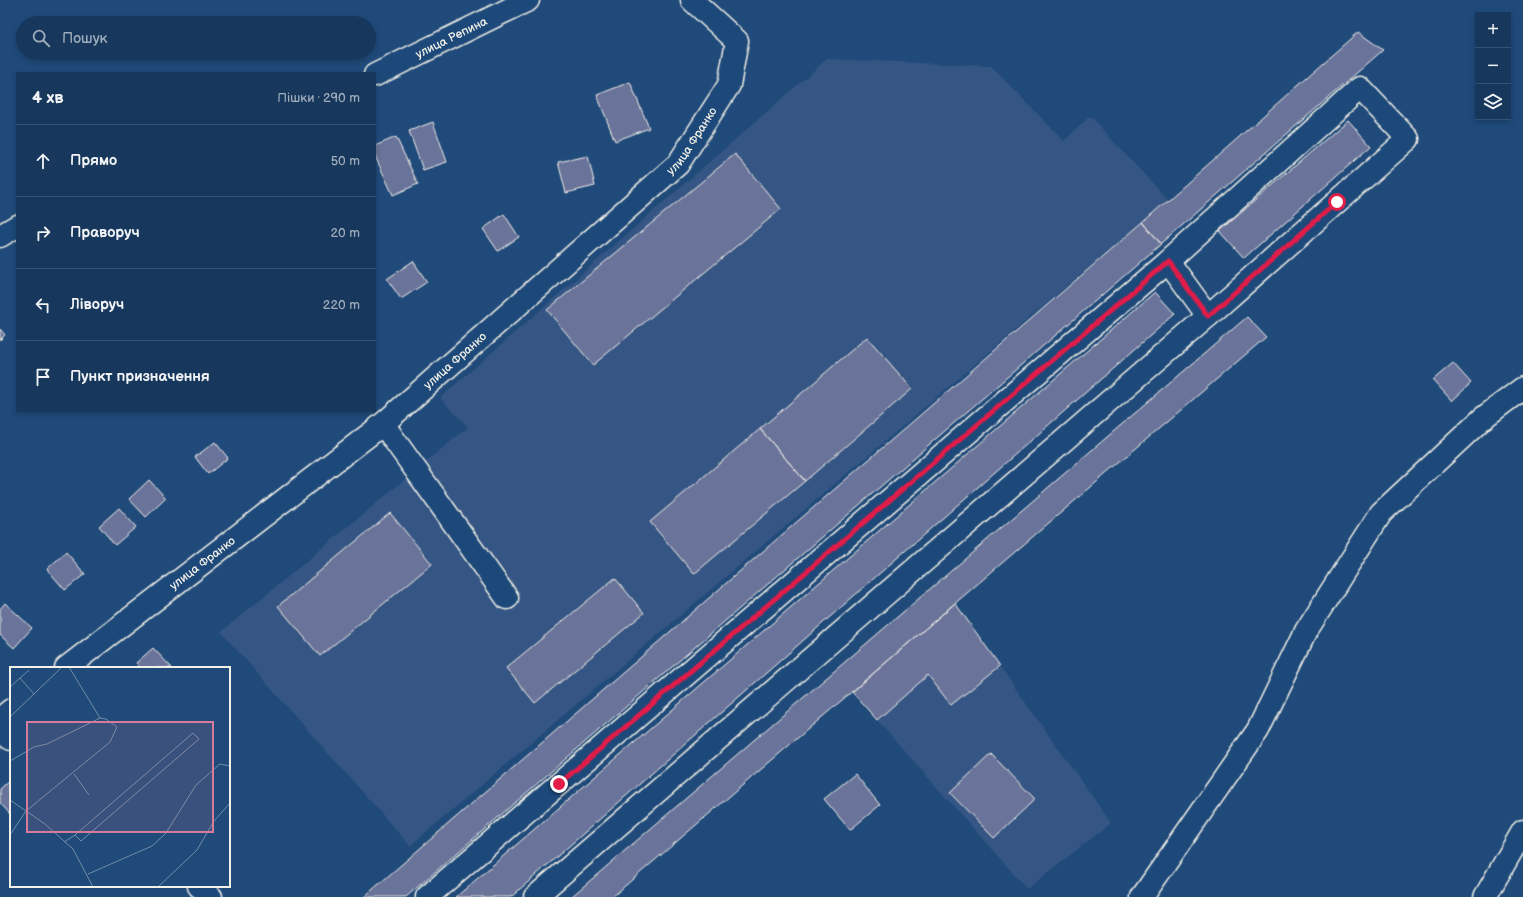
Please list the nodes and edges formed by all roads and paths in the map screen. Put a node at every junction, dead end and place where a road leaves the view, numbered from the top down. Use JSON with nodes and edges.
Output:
{"nodes":[{"id":1,"x":528,"y":0,"type":"edge"},
{"id":2,"x":692,"y":0,"type":"edge"},
{"id":3,"x":376,"y":75,"type":"edge"},
{"id":4,"x":16,"y":227,"type":"edge"},
{"id":5,"x":0,"y":236,"type":"edge"},
{"id":6,"x":1168,"y":261,"type":"junction"},
{"id":7,"x":1208,"y":316,"type":"junction"},
{"id":8,"x":1523,"y":388,"type":"edge"},
{"id":9,"x":383,"y":424,"type":"junction"},
{"id":10,"x":507,"y":598,"type":"dead end"},
{"id":11,"x":67,"y":667,"type":"edge"},
{"id":12,"x":10,"y":711,"type":"edge"},
{"id":13,"x":0,"y":719,"type":"edge"},
{"id":14,"x":0,"y":731,"type":"edge"},
{"id":15,"x":10,"y":738,"type":"edge"},
{"id":16,"x":1523,"y":831,"type":"edge"},
{"id":17,"x":200,"y":887,"type":"edge"},
{"id":18,"x":211,"y":897,"type":"edge"},
{"id":19,"x":427,"y":897,"type":"edge"},
{"id":20,"x":535,"y":897,"type":"edge"},
{"id":21,"x":1142,"y":897,"type":"edge"},
{"id":22,"x":1485,"y":897,"type":"edge"}],
"edges":[{"from":1,"to":3,"type":"street","name":"улица Репина"},
{"from":2,"to":9,"type":"street","name":"улица Франко"},
{"from":4,"to":5,"type":"street"},
{"from":6,"to":7,"type":"street"},
{"from":6,"to":7,"type":"street"},
{"from":6,"to":19,"type":"street"},
{"from":7,"to":20,"type":"street"},
{"from":8,"to":21,"type":"street"},
{"from":9,"to":10,"type":"street"},
{"from":9,"to":11,"type":"street","name":"улица Франко"},
{"from":12,"to":13,"type":"street"},
{"from":14,"to":15,"type":"street"},
{"from":16,"to":22,"type":"street"},
{"from":17,"to":18,"type":"street"}]}
